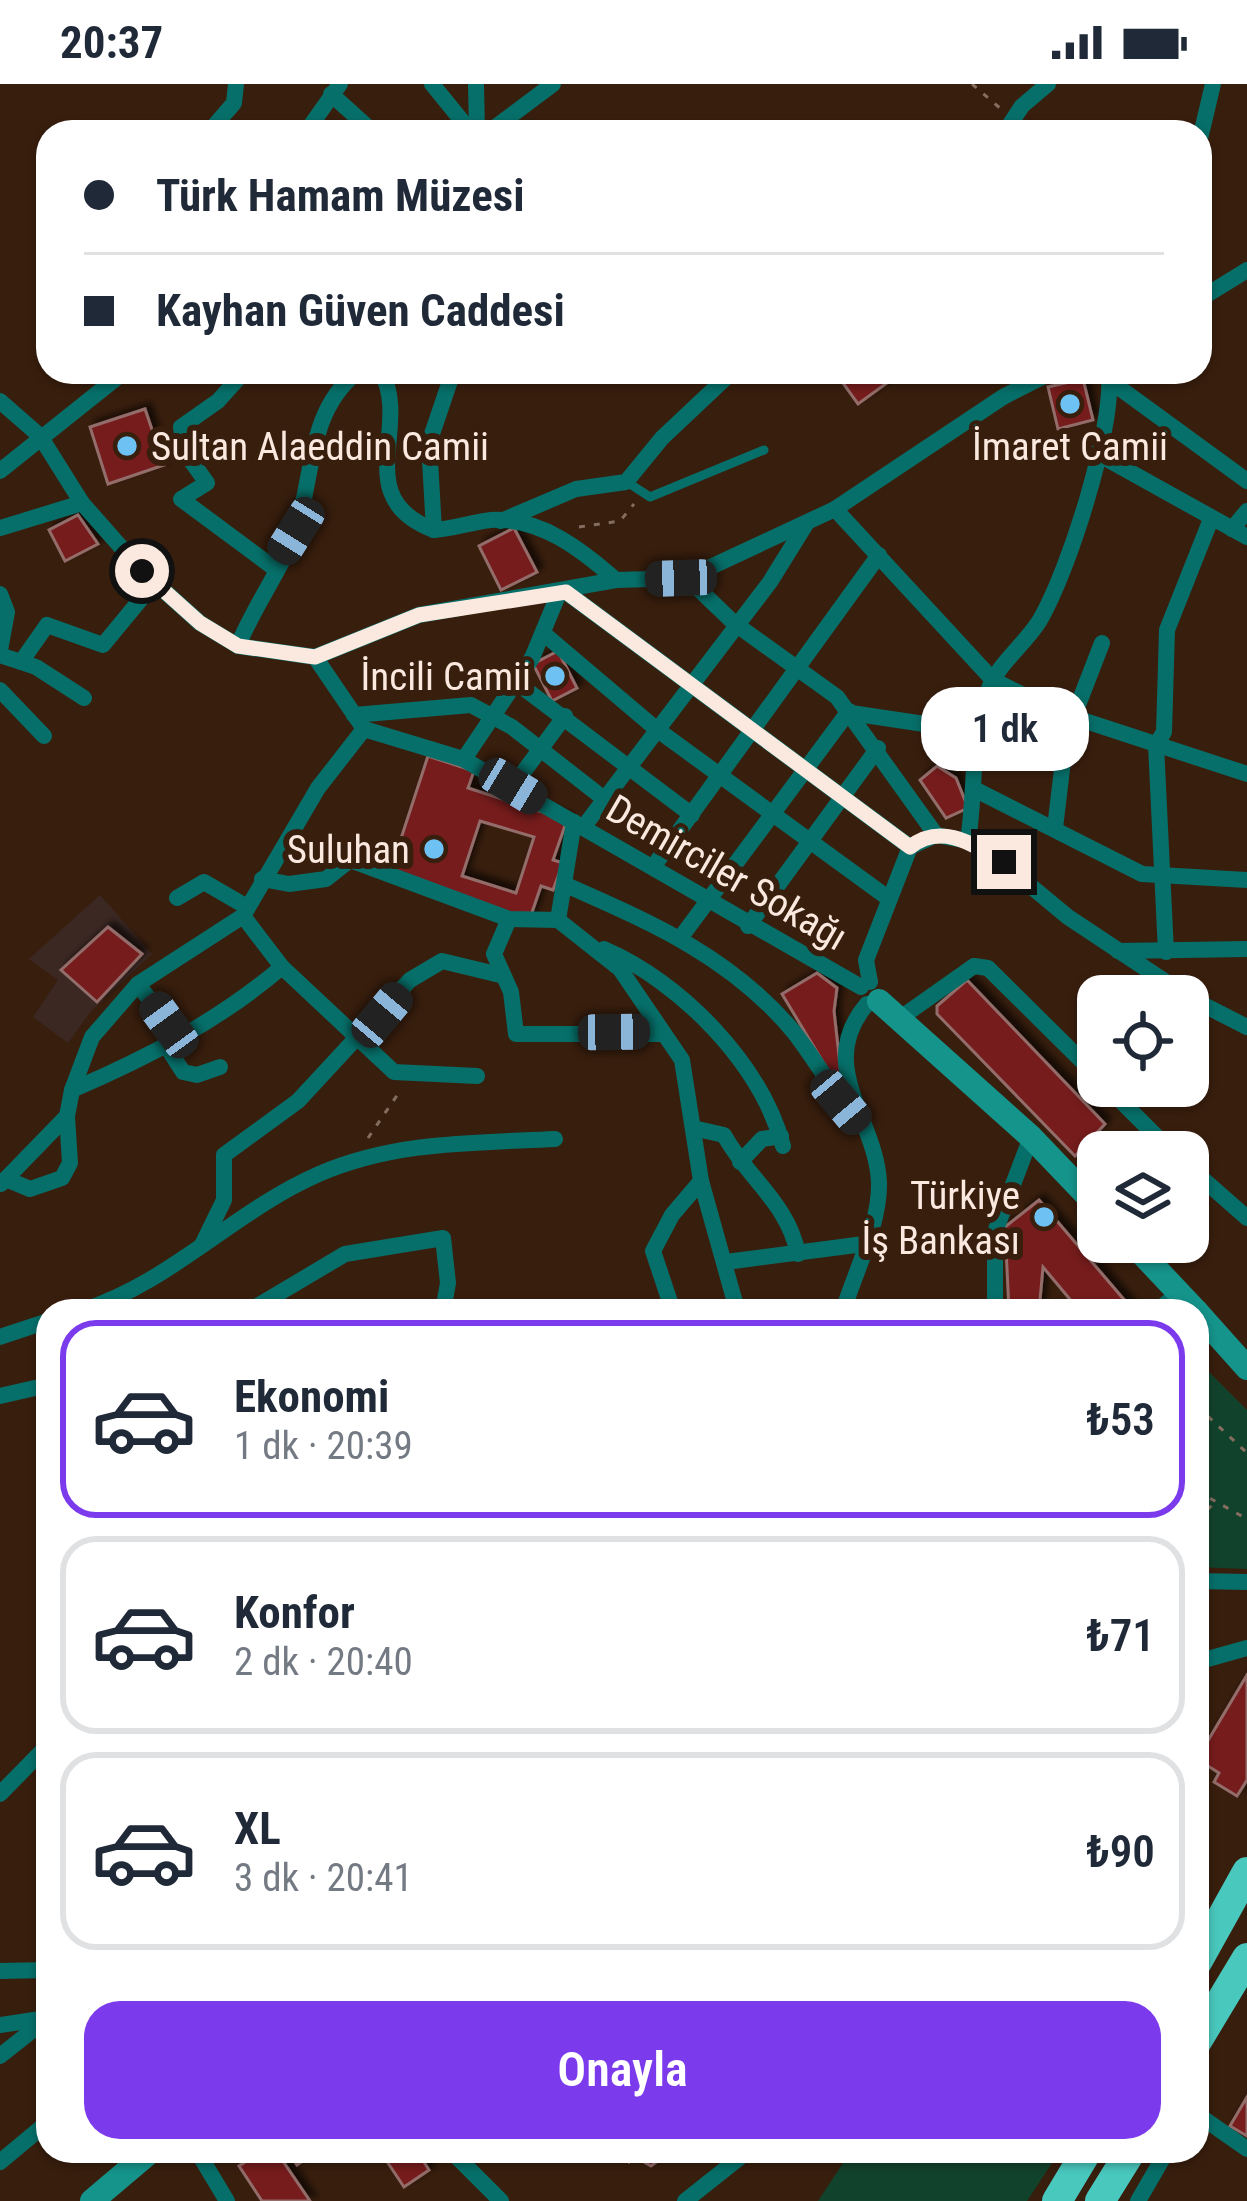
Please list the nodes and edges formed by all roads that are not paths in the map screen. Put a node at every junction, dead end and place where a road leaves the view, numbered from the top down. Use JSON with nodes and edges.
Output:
{"nodes":[{"id":1,"x":236,"y":84,"type":"edge"},
{"id":2,"x":431,"y":84,"type":"edge"},
{"id":3,"x":476,"y":84,"type":"edge"},
{"id":4,"x":553,"y":84,"type":"edge"},
{"id":5,"x":1048,"y":84,"type":"edge"},
{"id":6,"x":1213,"y":84,"type":"edge"},
{"id":7,"x":336,"y":89,"type":"edge"},
{"id":8,"x":219,"y":120,"type":"edge"},
{"id":9,"x":314,"y":120,"type":"edge"},
{"id":10,"x":363,"y":120,"type":"edge"},
{"id":11,"x":463,"y":120,"type":"edge"},
{"id":12,"x":474,"y":120,"type":"edge"},
{"id":13,"x":505,"y":120,"type":"edge"},
{"id":14,"x":1015,"y":120,"type":"edge"},
{"id":15,"x":1204,"y":120,"type":"edge"},
{"id":16,"x":1247,"y":270,"type":"edge"},
{"id":17,"x":1212,"y":292,"type":"edge"},
{"id":18,"x":108,"y":384,"type":"edge"},
{"id":19,"x":233,"y":384,"type":"edge"},
{"id":20,"x":342,"y":384,"type":"edge"},
{"id":21,"x":385,"y":384,"type":"edge"},
{"id":22,"x":450,"y":384,"type":"edge"},
{"id":23,"x":720,"y":384,"type":"edge"},
{"id":24,"x":1030,"y":384,"type":"edge"},
{"id":25,"x":1108,"y":384,"type":"edge"},
{"id":26,"x":1120,"y":384,"type":"edge"},
{"id":27,"x":0,"y":401,"type":"edge"},
{"id":28,"x":40,"y":436,"type":"junction"},
{"id":29,"x":764,"y":450,"type":"dead end"},
{"id":30,"x":1096,"y":453,"type":"junction"},
{"id":31,"x":0,"y":471,"type":"edge"},
{"id":32,"x":1247,"y":481,"type":"edge"},
{"id":33,"x":626,"y":482,"type":"junction"},
{"id":34,"x":82,"y":503,"type":"junction"},
{"id":35,"x":835,"y":509,"type":"junction"},
{"id":36,"x":1247,"y":511,"type":"edge"},
{"id":37,"x":1211,"y":519,"type":"junction"},
{"id":38,"x":501,"y":521,"type":"junction"},
{"id":39,"x":806,"y":524,"type":"junction"},
{"id":40,"x":0,"y":528,"type":"edge"},
{"id":41,"x":434,"y":530,"type":"junction"},
{"id":42,"x":1239,"y":533,"type":"edge"},
{"id":43,"x":879,"y":555,"type":"junction"},
{"id":44,"x":274,"y":568,"type":"junction"},
{"id":45,"x":687,"y":578,"type":"junction"},
{"id":46,"x":616,"y":580,"type":"junction"},
{"id":47,"x":155,"y":582,"type":"junction"},
{"id":48,"x":562,"y":593,"type":"junction"},
{"id":49,"x":0,"y":594,"type":"edge"},
{"id":50,"x":734,"y":623,"type":"junction"},
{"id":51,"x":543,"y":633,"type":"junction"},
{"id":52,"x":1102,"y":643,"type":"dead end"},
{"id":53,"x":238,"y":646,"type":"junction"},
{"id":54,"x":0,"y":652,"type":"edge"},
{"id":55,"x":315,"y":657,"type":"junction"},
{"id":56,"x":21,"y":662,"type":"junction"},
{"id":57,"x":800,"y":670,"type":"junction"},
{"id":58,"x":993,"y":680,"type":"junction"},
{"id":59,"x":517,"y":683,"type":"junction"},
{"id":60,"x":687,"y":684,"type":"junction"},
{"id":61,"x":0,"y":690,"type":"edge"},
{"id":62,"x":83,"y":698,"type":"dead end"},
{"id":63,"x":850,"y":712,"type":"junction"},
{"id":64,"x":494,"y":716,"type":"junction"},
{"id":65,"x":565,"y":716,"type":"junction"},
{"id":66,"x":1074,"y":718,"type":"junction"},
{"id":67,"x":359,"y":722,"type":"junction"},
{"id":68,"x":655,"y":728,"type":"junction"},
{"id":69,"x":754,"y":732,"type":"junction"},
{"id":70,"x":978,"y":732,"type":"junction"},
{"id":71,"x":44,"y":736,"type":"dead end"},
{"id":72,"x":1156,"y":745,"type":"junction"},
{"id":73,"x":878,"y":748,"type":"junction"},
{"id":74,"x":541,"y":749,"type":"junction"},
{"id":75,"x":464,"y":760,"type":"junction"},
{"id":76,"x":627,"y":765,"type":"junction"},
{"id":77,"x":807,"y":771,"type":"junction"},
{"id":78,"x":1247,"y":774,"type":"edge"},
{"id":79,"x":722,"y":775,"type":"junction"},
{"id":80,"x":513,"y":786,"type":"junction"},
{"id":81,"x":976,"y":790,"type":"junction"},
{"id":82,"x":838,"y":796,"type":"junction"},
{"id":83,"x":603,"y":797,"type":"junction"},
{"id":84,"x":776,"y":811,"type":"junction"},
{"id":85,"x":692,"y":815,"type":"junction"},
{"id":86,"x":580,"y":824,"type":"junction"},
{"id":87,"x":1055,"y":828,"type":"junction"},
{"id":88,"x":936,"y":835,"type":"junction"},
{"id":89,"x":808,"y":836,"type":"junction"},
{"id":90,"x":968,"y":841,"type":"junction"},
{"id":91,"x":910,"y":847,"type":"junction"},
{"id":92,"x":653,"y":867,"type":"junction"},
{"id":93,"x":262,"y":878,"type":"junction"},
{"id":94,"x":1162,"y":878,"type":"junction"},
{"id":95,"x":1247,"y":880,"type":"edge"},
{"id":96,"x":566,"y":886,"type":"junction"},
{"id":97,"x":177,"y":898,"type":"dead end"},
{"id":98,"x":888,"y":898,"type":"junction"},
{"id":99,"x":707,"y":901,"type":"junction"},
{"id":100,"x":245,"y":911,"type":"junction"},
{"id":101,"x":509,"y":920,"type":"junction"},
{"id":102,"x":558,"y":920,"type":"junction"},
{"id":103,"x":748,"y":926,"type":"junction"},
{"id":104,"x":681,"y":937,"type":"junction"},
{"id":105,"x":585,"y":941,"type":"junction"},
{"id":106,"x":1247,"y":950,"type":"edge"},
{"id":107,"x":1118,"y":951,"type":"junction"},
{"id":108,"x":1166,"y":952,"type":"junction"},
{"id":109,"x":283,"y":967,"type":"junction"},
{"id":110,"x":500,"y":975,"type":"junction"},
{"id":111,"x":1155,"y":975,"type":"edge"},
{"id":112,"x":138,"y":984,"type":"junction"},
{"id":113,"x":869,"y":994,"type":"junction"},
{"id":114,"x":1209,"y":1007,"type":"edge"},
{"id":115,"x":896,"y":1021,"type":"junction"},
{"id":116,"x":1247,"y":1027,"type":"edge"},
{"id":117,"x":358,"y":1034,"type":"junction"},
{"id":118,"x":662,"y":1034,"type":"junction"},
{"id":119,"x":172,"y":1042,"type":"junction"},
{"id":120,"x":1077,"y":1056,"type":"edge"},
{"id":121,"x":220,"y":1067,"type":"dead end"},
{"id":122,"x":477,"y":1076,"type":"dead end"},
{"id":123,"x":72,"y":1090,"type":"junction"},
{"id":124,"x":1127,"y":1107,"type":"edge"},
{"id":125,"x":67,"y":1115,"type":"junction"},
{"id":126,"x":859,"y":1123,"type":"junction"},
{"id":127,"x":693,"y":1128,"type":"junction"},
{"id":128,"x":1151,"y":1131,"type":"edge"},
{"id":129,"x":1030,"y":1137,"type":"junction"},
{"id":130,"x":555,"y":1139,"type":"dead end"},
{"id":131,"x":740,"y":1162,"type":"junction"},
{"id":132,"x":700,"y":1181,"type":"junction"},
{"id":133,"x":3,"y":1182,"type":"edge"},
{"id":134,"x":1077,"y":1185,"type":"edge"},
{"id":135,"x":1209,"y":1185,"type":"edge"},
{"id":136,"x":1247,"y":1218,"type":"edge"},
{"id":137,"x":203,"y":1244,"type":"junction"},
{"id":138,"x":864,"y":1244,"type":"junction"},
{"id":139,"x":798,"y":1254,"type":"junction"},
{"id":140,"x":726,"y":1262,"type":"junction"},
{"id":141,"x":1151,"y":1263,"type":"edge"},
{"id":142,"x":118,"y":1299,"type":"edge"},
{"id":143,"x":269,"y":1299,"type":"edge"},
{"id":144,"x":444,"y":1299,"type":"edge"},
{"id":145,"x":669,"y":1299,"type":"edge"},
{"id":146,"x":734,"y":1299,"type":"edge"},
{"id":147,"x":847,"y":1299,"type":"edge"},
{"id":148,"x":995,"y":1299,"type":"edge"},
{"id":149,"x":1185,"y":1299,"type":"edge"},
{"id":150,"x":1209,"y":1325,"type":"edge"},
{"id":151,"x":36,"y":1326,"type":"edge"},
{"id":152,"x":0,"y":1337,"type":"edge"},
{"id":153,"x":1247,"y":1368,"type":"edge"},
{"id":154,"x":36,"y":1388,"type":"edge"},
{"id":155,"x":0,"y":1396,"type":"edge"},
{"id":156,"x":1209,"y":1581,"type":"edge"},
{"id":157,"x":1247,"y":1582,"type":"edge"},
{"id":158,"x":1247,"y":1648,"type":"edge"},
{"id":159,"x":1209,"y":1659,"type":"edge"},
{"id":160,"x":36,"y":1757,"type":"edge"},
{"id":161,"x":0,"y":1794,"type":"edge"},
{"id":162,"x":1247,"y":1872,"type":"edge"},
{"id":163,"x":1209,"y":1939,"type":"edge"},
{"id":164,"x":1247,"y":1958,"type":"edge"},
{"id":165,"x":36,"y":1970,"type":"edge"},
{"id":166,"x":0,"y":1971,"type":"edge"},
{"id":167,"x":36,"y":2020,"type":"edge"},
{"id":168,"x":1209,"y":2021,"type":"edge"},
{"id":169,"x":0,"y":2025,"type":"edge"},
{"id":170,"x":36,"y":2028,"type":"edge"},
{"id":171,"x":0,"y":2056,"type":"edge"},
{"id":172,"x":1209,"y":2122,"type":"edge"},
{"id":173,"x":36,"y":2132,"type":"edge"},
{"id":174,"x":1247,"y":2149,"type":"edge"},
{"id":175,"x":0,"y":2162,"type":"edge"},
{"id":176,"x":137,"y":2163,"type":"edge"},
{"id":177,"x":204,"y":2163,"type":"edge"},
{"id":178,"x":463,"y":2163,"type":"edge"},
{"id":179,"x":733,"y":2163,"type":"edge"},
{"id":180,"x":1081,"y":2163,"type":"edge"},
{"id":181,"x":1124,"y":2163,"type":"edge"},
{"id":182,"x":1160,"y":2163,"type":"edge"},
{"id":183,"x":92,"y":2201,"type":"edge"},
{"id":184,"x":226,"y":2201,"type":"edge"},
{"id":185,"x":501,"y":2201,"type":"edge"},
{"id":186,"x":685,"y":2201,"type":"edge"},
{"id":187,"x":1057,"y":2201,"type":"edge"},
{"id":188,"x":1100,"y":2201,"type":"edge"},
{"id":189,"x":1138,"y":2201,"type":"edge"}],
"edges":[{"from":1,"to":8,"type":"street"},
{"from":2,"to":11,"type":"street"},
{"from":3,"to":12,"type":"street"},
{"from":4,"to":13,"type":"street"},
{"from":5,"to":14,"type":"street"},
{"from":6,"to":15,"type":"street"},
{"from":7,"to":9,"type":"street"},
{"from":7,"to":10,"type":"street"},
{"from":16,"to":17,"type":"street"},
{"from":18,"to":28,"type":"street"},
{"from":19,"to":44,"type":"street"},
{"from":20,"to":44,"type":"street"},
{"from":21,"to":41,"type":"street"},
{"from":22,"to":41,"type":"street"},
{"from":23,"to":33,"type":"street"},
{"from":24,"to":35,"type":"street"},
{"from":25,"to":30,"type":"street"},
{"from":26,"to":32,"type":"street"},
{"from":27,"to":28,"type":"street"},
{"from":28,"to":31,"type":"street"},
{"from":28,"to":34,"type":"street"},
{"from":29,"to":33,"type":"lane"},
{"from":30,"to":37,"type":"street"},
{"from":30,"to":58,"type":"street"},
{"from":33,"to":38,"type":"street"},
{"from":34,"to":40,"type":"street"},
{"from":34,"to":47,"type":"street"},
{"from":35,"to":39,"type":"street"},
{"from":35,"to":43,"type":"street"},
{"from":36,"to":42,"type":"street"},
{"from":37,"to":42,"type":"street"},
{"from":37,"to":72,"type":"street"},
{"from":38,"to":41,"type":"street"},
{"from":38,"to":46,"type":"street"},
{"from":39,"to":45,"type":"street"},
{"from":39,"to":50,"type":"street"},
{"from":43,"to":57,"type":"street"},
{"from":43,"to":58,"type":"street"},
{"from":44,"to":53,"type":"street"},
{"from":45,"to":46,"type":"street"},
{"from":45,"to":50,"type":"street"},
{"from":46,"to":48,"type":"street"},
{"from":47,"to":53,"type":"street"},
{"from":47,"to":56,"type":"street"},
{"from":48,"to":51,"type":"street"},
{"from":48,"to":55,"type":"street"},
{"from":48,"to":60,"type":"street"},
{"from":49,"to":54,"type":"street"},
{"from":50,"to":57,"type":"street"},
{"from":50,"to":60,"type":"street"},
{"from":51,"to":59,"type":"street"},
{"from":51,"to":68,"type":"street"},
{"from":52,"to":66,"type":"street"},
{"from":53,"to":55,"type":"street"},
{"from":54,"to":56,"type":"street"},
{"from":55,"to":67,"type":"street"},
{"from":56,"to":62,"type":"street"},
{"from":57,"to":63,"type":"street"},
{"from":57,"to":69,"type":"street"},
{"from":58,"to":66,"type":"street"},
{"from":58,"to":70,"type":"street"},
{"from":59,"to":64,"type":"street"},
{"from":59,"to":65,"type":"street"},
{"from":60,"to":68,"type":"street"},
{"from":60,"to":69,"type":"street"},
{"from":61,"to":71,"type":"street"},
{"from":63,"to":70,"type":"street"},
{"from":63,"to":73,"type":"street"},
{"from":63,"to":77,"type":"street"},
{"from":64,"to":67,"type":"street"},
{"from":64,"to":74,"type":"street"},
{"from":64,"to":75,"type":"street"},
{"from":65,"to":74,"type":"street"},
{"from":65,"to":76,"type":"street"},
{"from":66,"to":72,"type":"street"},
{"from":66,"to":87,"type":"street"},
{"from":67,"to":75,"type":"street","name":"Demirciler Sokağı"},
{"from":67,"to":93,"type":"street"},
{"from":68,"to":76,"type":"street"},
{"from":68,"to":79,"type":"street"},
{"from":69,"to":77,"type":"street"},
{"from":69,"to":79,"type":"street"},
{"from":70,"to":81,"type":"street"},
{"from":72,"to":78,"type":"street"},
{"from":72,"to":94,"type":"street"},
{"from":73,"to":82,"type":"street"},
{"from":73,"to":88,"type":"street"},
{"from":74,"to":80,"type":"street"},
{"from":74,"to":83,"type":"street"},
{"from":75,"to":80,"type":"street","name":"Demirciler Sokağı"},
{"from":76,"to":83,"type":"street"},
{"from":76,"to":85,"type":"street"},
{"from":77,"to":82,"type":"street"},
{"from":77,"to":84,"type":"street"},
{"from":79,"to":84,"type":"street"},
{"from":79,"to":85,"type":"street"},
{"from":80,"to":86,"type":"street","name":"Demirciler Sokağı"},
{"from":81,"to":87,"type":"street"},
{"from":81,"to":90,"type":"street"},
{"from":82,"to":89,"type":"street"},
{"from":82,"to":91,"type":"street"},
{"from":83,"to":86,"type":"street"},
{"from":84,"to":89,"type":"street"},
{"from":84,"to":99,"type":"street"},
{"from":85,"to":92,"type":"street"},
{"from":86,"to":92,"type":"street","name":"Demirciler Sokağı"},
{"from":86,"to":96,"type":"street"},
{"from":87,"to":94,"type":"street"},
{"from":88,"to":90,"type":"street"},
{"from":88,"to":91,"type":"street"},
{"from":89,"to":98,"type":"street"},
{"from":89,"to":103,"type":"street"},
{"from":90,"to":107,"type":"street"},
{"from":91,"to":98,"type":"street"},
{"from":92,"to":99,"type":"street","name":"Demirciler Sokağı"},
{"from":93,"to":100,"type":"street"},
{"from":93,"to":101,"type":"street"},
{"from":94,"to":95,"type":"street"},
{"from":94,"to":108,"type":"street"},
{"from":96,"to":102,"type":"street"},
{"from":96,"to":104,"type":"street"},
{"from":97,"to":100,"type":"street"},
{"from":98,"to":113,"type":"street"},
{"from":99,"to":103,"type":"street","name":"Demirciler Sokağı"},
{"from":99,"to":104,"type":"street"},
{"from":100,"to":109,"type":"street"},
{"from":100,"to":112,"type":"street"},
{"from":101,"to":102,"type":"street"},
{"from":101,"to":110,"type":"street"},
{"from":102,"to":105,"type":"street"},
{"from":103,"to":113,"type":"street","name":"Demirciler Sokağı"},
{"from":104,"to":126,"type":"street"},
{"from":105,"to":118,"type":"street"},
{"from":105,"to":131,"type":"street"},
{"from":106,"to":108,"type":"street"},
{"from":107,"to":108,"type":"street"},
{"from":107,"to":111,"type":"street"},
{"from":109,"to":117,"type":"street"},
{"from":109,"to":119,"type":"street"},
{"from":110,"to":117,"type":"street"},
{"from":110,"to":118,"type":"street"},
{"from":112,"to":119,"type":"street"},
{"from":112,"to":123,"type":"street"},
{"from":113,"to":115,"type":"street"},
{"from":113,"to":126,"type":"street"},
{"from":114,"to":116,"type":"street"},
{"from":115,"to":120,"type":"street"},
{"from":115,"to":129,"type":"street"},
{"from":117,"to":122,"type":"street"},
{"from":117,"to":137,"type":"street"},
{"from":118,"to":127,"type":"street"},
{"from":119,"to":121,"type":"street"},
{"from":119,"to":123,"type":"street"},
{"from":123,"to":125,"type":"street"},
{"from":124,"to":128,"type":"street"},
{"from":125,"to":133,"type":"street"},
{"from":125,"to":133,"type":"street"},
{"from":126,"to":138,"type":"street"},
{"from":127,"to":131,"type":"street"},
{"from":127,"to":132,"type":"street"},
{"from":129,"to":134,"type":"street"},
{"from":129,"to":148,"type":"street"},
{"from":130,"to":137,"type":"street"},
{"from":131,"to":139,"type":"street"},
{"from":132,"to":140,"type":"street"},
{"from":132,"to":145,"type":"street"},
{"from":135,"to":136,"type":"street"},
{"from":137,"to":142,"type":"street"},
{"from":138,"to":139,"type":"street"},
{"from":138,"to":147,"type":"street"},
{"from":139,"to":140,"type":"street"},
{"from":140,"to":146,"type":"street"},
{"from":141,"to":149,"type":"street"},
{"from":143,"to":144,"type":"street"},
{"from":150,"to":153,"type":"street"},
{"from":151,"to":152,"type":"street"},
{"from":154,"to":155,"type":"street"},
{"from":156,"to":157,"type":"street"},
{"from":158,"to":159,"type":"street"},
{"from":160,"to":161,"type":"street"},
{"from":162,"to":163,"type":"highway"},
{"from":164,"to":168,"type":"highway"},
{"from":165,"to":166,"type":"street"},
{"from":167,"to":169,"type":"street"},
{"from":170,"to":171,"type":"street"},
{"from":172,"to":174,"type":"street"},
{"from":173,"to":175,"type":"street"},
{"from":176,"to":183,"type":"street"},
{"from":177,"to":184,"type":"street"},
{"from":178,"to":185,"type":"street"},
{"from":179,"to":186,"type":"street"},
{"from":180,"to":187,"type":"highway"},
{"from":181,"to":188,"type":"highway"},
{"from":182,"to":189,"type":"street"}]}
